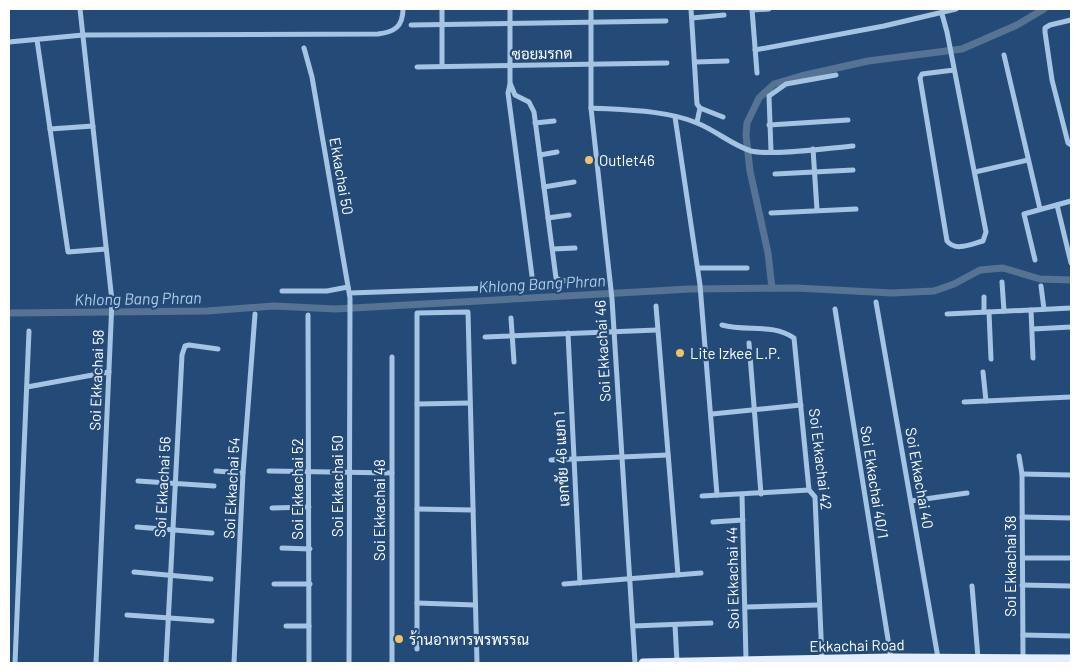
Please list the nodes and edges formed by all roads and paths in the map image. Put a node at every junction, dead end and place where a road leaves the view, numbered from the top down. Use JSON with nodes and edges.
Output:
{"nodes":[{"id":1,"x":80,"y":9,"type":"edge"},
{"id":2,"x":403,"y":9,"type":"edge"},
{"id":3,"x":442,"y":9,"type":"edge"},
{"id":4,"x":510,"y":9,"type":"edge"},
{"id":5,"x":591,"y":9,"type":"edge"},
{"id":6,"x":691,"y":9,"type":"edge"},
{"id":7,"x":752,"y":9,"type":"edge"},
{"id":8,"x":769,"y":9,"type":"edge"},
{"id":9,"x":956,"y":9,"type":"edge"},
{"id":10,"x":942,"y":14,"type":"junction"},
{"id":11,"x":724,"y":15,"type":"dead end"},
{"id":12,"x":692,"y":18,"type":"junction"},
{"id":13,"x":1071,"y":20,"type":"edge"},
{"id":14,"x":666,"y":21,"type":"dead end"},
{"id":15,"x":510,"y":23,"type":"junction"},
{"id":16,"x":591,"y":23,"type":"junction"},
{"id":17,"x":411,"y":25,"type":"dead end"},
{"id":18,"x":442,"y":25,"type":"junction"},
{"id":19,"x":82,"y":35,"type":"junction"},
{"id":20,"x":37,"y":40,"type":"junction"},
{"id":21,"x":9,"y":42,"type":"edge"},
{"id":22,"x":304,"y":48,"type":"dead end"},
{"id":23,"x":755,"y":50,"type":"junction"},
{"id":24,"x":1004,"y":55,"type":"dead end"},
{"id":25,"x":727,"y":61,"type":"dead end"},
{"id":26,"x":695,"y":62,"type":"junction"},
{"id":27,"x":667,"y":63,"type":"dead end"},
{"id":28,"x":592,"y":65,"type":"junction"},
{"id":29,"x":442,"y":66,"type":"junction"},
{"id":30,"x":510,"y":66,"type":"junction"},
{"id":31,"x":417,"y":67,"type":"dead end"},
{"id":32,"x":954,"y":70,"type":"junction"},
{"id":33,"x":756,"y":73,"type":"dead end"},
{"id":34,"x":836,"y":75,"type":"dead end"},
{"id":35,"x":510,"y":84,"type":"junction"},
{"id":36,"x":591,"y":108,"type":"junction"},
{"id":37,"x":700,"y":108,"type":"junction"},
{"id":38,"x":723,"y":116,"type":"dead end"},
{"id":39,"x":675,"y":117,"type":"junction"},
{"id":40,"x":848,"y":120,"type":"dead end"},
{"id":41,"x":554,"y":121,"type":"dead end"},
{"id":42,"x":697,"y":122,"type":"junction"},
{"id":43,"x":535,"y":123,"type":"junction"},
{"id":44,"x":769,"y":125,"type":"junction"},
{"id":45,"x":93,"y":126,"type":"junction"},
{"id":46,"x":50,"y":129,"type":"junction"},
{"id":47,"x":853,"y":146,"type":"dead end"},
{"id":48,"x":1071,"y":146,"type":"edge"},
{"id":49,"x":813,"y":149,"type":"junction"},
{"id":50,"x":772,"y":151,"type":"junction"},
{"id":51,"x":557,"y":152,"type":"dead end"},
{"id":52,"x":540,"y":155,"type":"junction"},
{"id":53,"x":1028,"y":160,"type":"junction"},
{"id":54,"x":853,"y":170,"type":"dead end"},
{"id":55,"x":974,"y":172,"type":"junction"},
{"id":56,"x":815,"y":173,"type":"junction"},
{"id":57,"x":775,"y":174,"type":"dead end"},
{"id":58,"x":574,"y":182,"type":"dead end"},
{"id":59,"x":544,"y":186,"type":"junction"},
{"id":60,"x":1071,"y":201,"type":"edge"},
{"id":61,"x":1057,"y":205,"type":"junction"},
{"id":62,"x":856,"y":209,"type":"dead end"},
{"id":63,"x":1040,"y":209,"type":"junction"},
{"id":64,"x":817,"y":210,"type":"junction"},
{"id":65,"x":771,"y":213,"type":"dead end"},
{"id":66,"x":569,"y":215,"type":"dead end"},
{"id":67,"x":548,"y":218,"type":"junction"},
{"id":68,"x":575,"y":248,"type":"dead end"},
{"id":69,"x":106,"y":249,"type":"junction"},
{"id":70,"x":553,"y":249,"type":"junction"},
{"id":71,"x":1035,"y":260,"type":"dead end"},
{"id":72,"x":1071,"y":263,"type":"edge"},
{"id":73,"x":698,"y":268,"type":"junction"},
{"id":74,"x":747,"y":268,"type":"dead end"},
{"id":75,"x":532,"y":276,"type":"dead end"},
{"id":76,"x":580,"y":280,"type":"dead end"},
{"id":77,"x":1002,"y":282,"type":"dead end"},
{"id":78,"x":1041,"y":286,"type":"dead end"},
{"id":79,"x":493,"y":288,"type":"dead end"},
{"id":80,"x":282,"y":292,"type":"dead end"},
{"id":81,"x":349,"y":293,"type":"junction"},
{"id":82,"x":984,"y":297,"type":"dead end"},
{"id":83,"x":876,"y":302,"type":"dead end"},
{"id":84,"x":656,"y":306,"type":"dead end"},
{"id":85,"x":1071,"y":308,"type":"edge"},
{"id":86,"x":350,"y":309,"type":"joint"},
{"id":87,"x":835,"y":309,"type":"dead end"},
{"id":88,"x":1044,"y":309,"type":"junction"},
{"id":89,"x":1031,"y":310,"type":"junction"},
{"id":90,"x":1004,"y":311,"type":"junction"},
{"id":91,"x":987,"y":312,"type":"junction"},
{"id":92,"x":255,"y":314,"type":"dead end"},
{"id":93,"x":947,"y":314,"type":"dead end"},
{"id":94,"x":308,"y":315,"type":"dead end"},
{"id":95,"x":511,"y":318,"type":"dead end"},
{"id":96,"x":722,"y":325,"type":"dead end"},
{"id":97,"x":1071,"y":327,"type":"edge"},
{"id":98,"x":1033,"y":329,"type":"junction"},
{"id":99,"x":657,"y":330,"type":"junction"},
{"id":100,"x":29,"y":331,"type":"dead end"},
{"id":101,"x":613,"y":331,"type":"junction"},
{"id":102,"x":568,"y":333,"type":"junction"},
{"id":103,"x":512,"y":336,"type":"junction"},
{"id":104,"x":485,"y":337,"type":"dead end"},
{"id":105,"x":749,"y":343,"type":"dead end"},
{"id":106,"x":218,"y":349,"type":"dead end"},
{"id":107,"x":392,"y":357,"type":"dead end"},
{"id":108,"x":1033,"y":358,"type":"dead end"},
{"id":109,"x":991,"y":359,"type":"dead end"},
{"id":110,"x":514,"y":362,"type":"dead end"},
{"id":111,"x":109,"y":372,"type":"junction"},
{"id":112,"x":984,"y":372,"type":"dead end"},
{"id":113,"x":27,"y":387,"type":"junction"},
{"id":114,"x":1071,"y":398,"type":"edge"},
{"id":115,"x":986,"y":401,"type":"junction"},
{"id":116,"x":470,"y":402,"type":"junction"},
{"id":117,"x":964,"y":402,"type":"dead end"},
{"id":118,"x":417,"y":404,"type":"junction"},
{"id":119,"x":801,"y":406,"type":"junction"},
{"id":120,"x":754,"y":410,"type":"junction"},
{"id":121,"x":712,"y":414,"type":"junction"},
{"id":122,"x":668,"y":455,"type":"junction"},
{"id":123,"x":1018,"y":456,"type":"dead end"},
{"id":124,"x":621,"y":458,"type":"junction"},
{"id":125,"x":574,"y":459,"type":"junction"},
{"id":126,"x":551,"y":460,"type":"dead end"},
{"id":127,"x":216,"y":471,"type":"dead end"},
{"id":128,"x":269,"y":471,"type":"dead end"},
{"id":129,"x":243,"y":473,"type":"junction"},
{"id":130,"x":310,"y":473,"type":"junction"},
{"id":131,"x":350,"y":473,"type":"junction"},
{"id":132,"x":392,"y":473,"type":"junction"},
{"id":133,"x":1022,"y":474,"type":"junction"},
{"id":134,"x":1071,"y":475,"type":"edge"},
{"id":135,"x":138,"y":481,"type":"dead end"},
{"id":136,"x":174,"y":483,"type":"junction"},
{"id":137,"x":214,"y":486,"type":"dead end"},
{"id":138,"x":809,"y":490,"type":"junction"},
{"id":139,"x":967,"y":492,"type":"dead end"},
{"id":140,"x":761,"y":494,"type":"junction"},
{"id":141,"x":717,"y":495,"type":"junction"},
{"id":142,"x":742,"y":495,"type":"junction"},
{"id":143,"x":702,"y":496,"type":"dead end"},
{"id":144,"x":911,"y":501,"type":"junction"},
{"id":145,"x":309,"y":507,"type":"junction"},
{"id":146,"x":272,"y":508,"type":"dead end"},
{"id":147,"x":417,"y":508,"type":"junction"},
{"id":148,"x":473,"y":510,"type":"junction"},
{"id":149,"x":1022,"y":517,"type":"junction"},
{"id":150,"x":1071,"y":518,"type":"edge"},
{"id":151,"x":743,"y":520,"type":"junction"},
{"id":152,"x":713,"y":522,"type":"dead end"},
{"id":153,"x":136,"y":527,"type":"dead end"},
{"id":154,"x":172,"y":529,"type":"junction"},
{"id":155,"x":212,"y":533,"type":"dead end"},
{"id":156,"x":282,"y":548,"type":"dead end"},
{"id":157,"x":310,"y":549,"type":"junction"},
{"id":158,"x":1023,"y":558,"type":"junction"},
{"id":159,"x":1071,"y":558,"type":"edge"},
{"id":160,"x":134,"y":572,"type":"dead end"},
{"id":161,"x":701,"y":573,"type":"dead end"},
{"id":162,"x":170,"y":574,"type":"junction"},
{"id":163,"x":678,"y":575,"type":"junction"},
{"id":164,"x":211,"y":578,"type":"dead end"},
{"id":165,"x":630,"y":579,"type":"junction"},
{"id":166,"x":580,"y":583,"type":"junction"},
{"id":167,"x":274,"y":584,"type":"dead end"},
{"id":168,"x":310,"y":584,"type":"junction"},
{"id":169,"x":564,"y":584,"type":"dead end"},
{"id":170,"x":1022,"y":585,"type":"junction"},
{"id":171,"x":972,"y":586,"type":"dead end"},
{"id":172,"x":1071,"y":586,"type":"edge"},
{"id":173,"x":417,"y":603,"type":"junction"},
{"id":174,"x":475,"y":605,"type":"junction"},
{"id":175,"x":820,"y":605,"type":"junction"},
{"id":176,"x":746,"y":607,"type":"junction"},
{"id":177,"x":127,"y":615,"type":"dead end"},
{"id":178,"x":167,"y":618,"type":"junction"},
{"id":179,"x":212,"y":621,"type":"dead end"},
{"id":180,"x":711,"y":623,"type":"dead end"},
{"id":181,"x":675,"y":624,"type":"junction"},
{"id":182,"x":286,"y":626,"type":"dead end"},
{"id":183,"x":309,"y":626,"type":"junction"},
{"id":184,"x":633,"y":626,"type":"junction"},
{"id":185,"x":1023,"y":636,"type":"junction"},
{"id":186,"x":1071,"y":636,"type":"edge"},
{"id":187,"x":417,"y":649,"type":"dead end"},
{"id":188,"x":891,"y":658,"type":"junction"},
{"id":189,"x":938,"y":658,"type":"junction"},
{"id":190,"x":978,"y":658,"type":"junction"},
{"id":191,"x":1022,"y":658,"type":"junction"},
{"id":192,"x":822,"y":659,"type":"junction"},
{"id":193,"x":1071,"y":659,"type":"edge"},
{"id":194,"x":677,"y":662,"type":"edge"},
{"id":195,"x":746,"y":662,"type":"edge"},
{"id":196,"x":15,"y":663,"type":"edge"},
{"id":197,"x":96,"y":663,"type":"edge"},
{"id":198,"x":166,"y":663,"type":"edge"},
{"id":199,"x":234,"y":663,"type":"edge"},
{"id":200,"x":309,"y":663,"type":"edge"},
{"id":201,"x":349,"y":663,"type":"edge"},
{"id":202,"x":392,"y":663,"type":"edge"},
{"id":203,"x":477,"y":663,"type":"edge"},
{"id":204,"x":635,"y":663,"type":"edge"},
{"id":205,"x":643,"y":663,"type":"edge"}],
"edges":[{"from":1,"to":19,"type":"street","name":"Soi Ekkachai 58"},
{"from":2,"to":19,"type":"street"},
{"from":3,"to":18,"type":"street"},
{"from":4,"to":15,"type":"street"},
{"from":5,"to":16,"type":"street","name":"Soi Ekkachai 46"},
{"from":6,"to":12,"type":"street"},
{"from":7,"to":8,"type":"street"},
{"from":7,"to":23,"type":"street"},
{"from":9,"to":10,"type":"street"},
{"from":10,"to":23,"type":"street"},
{"from":10,"to":32,"type":"street"},
{"from":11,"to":12,"type":"street"},
{"from":12,"to":26,"type":"street"},
{"from":13,"to":48,"type":"street"},
{"from":14,"to":16,"type":"street"},
{"from":15,"to":16,"type":"street"},
{"from":15,"to":18,"type":"street"},
{"from":15,"to":30,"type":"street"},
{"from":16,"to":28,"type":"street","name":"Soi Ekkachai 46"},
{"from":17,"to":18,"type":"street"},
{"from":18,"to":29,"type":"street"},
{"from":19,"to":20,"type":"street"},
{"from":19,"to":45,"type":"street","name":"Soi Ekkachai 58"},
{"from":20,"to":21,"type":"street"},
{"from":20,"to":46,"type":"street"},
{"from":22,"to":81,"type":"street","name":"Ekkachai 50"},
{"from":23,"to":33,"type":"street"},
{"from":24,"to":53,"type":"street"},
{"from":25,"to":26,"type":"street"},
{"from":26,"to":37,"type":"street"},
{"from":27,"to":28,"type":"street","name":"ซอยมรกต"},
{"from":28,"to":30,"type":"street","name":"ซอยมรกต"},
{"from":28,"to":36,"type":"street","name":"Soi Ekkachai 46"},
{"from":29,"to":30,"type":"street","name":"ซอยมรกต"},
{"from":29,"to":31,"type":"street","name":"ซอยมรกต"},
{"from":30,"to":35,"type":"street"},
{"from":32,"to":55,"type":"street"},
{"from":32,"to":55,"type":"street"},
{"from":34,"to":44,"type":"street"},
{"from":35,"to":43,"type":"street"},
{"from":35,"to":75,"type":"street"},
{"from":36,"to":39,"type":"street"},
{"from":36,"to":101,"type":"street","name":"Soi Ekkachai 46"},
{"from":37,"to":38,"type":"street"},
{"from":37,"to":42,"type":"street"},
{"from":39,"to":42,"type":"street"},
{"from":39,"to":73,"type":"street"},
{"from":40,"to":44,"type":"street"},
{"from":41,"to":43,"type":"street"},
{"from":42,"to":50,"type":"street"},
{"from":43,"to":52,"type":"street"},
{"from":44,"to":50,"type":"street"},
{"from":45,"to":46,"type":"street"},
{"from":45,"to":69,"type":"street","name":"Soi Ekkachai 58"},
{"from":46,"to":69,"type":"street"},
{"from":47,"to":49,"type":"street"},
{"from":49,"to":50,"type":"street"},
{"from":49,"to":56,"type":"street"},
{"from":51,"to":52,"type":"street"},
{"from":52,"to":59,"type":"street"},
{"from":53,"to":55,"type":"street"},
{"from":53,"to":63,"type":"street"},
{"from":54,"to":56,"type":"street"},
{"from":56,"to":57,"type":"street"},
{"from":56,"to":64,"type":"street"},
{"from":58,"to":59,"type":"street"},
{"from":59,"to":67,"type":"street"},
{"from":60,"to":61,"type":"street"},
{"from":61,"to":63,"type":"street"},
{"from":61,"to":72,"type":"street"},
{"from":62,"to":64,"type":"street"},
{"from":63,"to":71,"type":"street"},
{"from":64,"to":65,"type":"street"},
{"from":66,"to":67,"type":"street"},
{"from":67,"to":70,"type":"street"},
{"from":68,"to":70,"type":"street"},
{"from":69,"to":111,"type":"street","name":"Soi Ekkachai 58"},
{"from":70,"to":76,"type":"street"},
{"from":73,"to":74,"type":"street"},
{"from":73,"to":121,"type":"street"},
{"from":77,"to":90,"type":"street"},
{"from":78,"to":88,"type":"street"},
{"from":79,"to":81,"type":"street"},
{"from":80,"to":81,"type":"street"},
{"from":81,"to":86,"type":"street","name":"Ekkachai 50"},
{"from":82,"to":91,"type":"street"},
{"from":83,"to":144,"type":"street","name":"Soi Ekkachai 40"},
{"from":84,"to":99,"type":"street"},
{"from":85,"to":88,"type":"street"},
{"from":86,"to":131,"type":"street","name":"Soi Ekkachai 50"},
{"from":87,"to":188,"type":"street","name":"Soi Ekkachai 40/1"},
{"from":88,"to":89,"type":"street"},
{"from":89,"to":90,"type":"street"},
{"from":89,"to":98,"type":"street"},
{"from":90,"to":91,"type":"street"},
{"from":91,"to":93,"type":"street"},
{"from":91,"to":109,"type":"street"},
{"from":92,"to":129,"type":"street","name":"Soi Ekkachai 54"},
{"from":94,"to":130,"type":"street","name":"Soi Ekkachai 52"},
{"from":95,"to":103,"type":"street"},
{"from":96,"to":119,"type":"street","name":"Soi Ekkachai 42"},
{"from":97,"to":98,"type":"street"},
{"from":98,"to":108,"type":"street"},
{"from":99,"to":101,"type":"street"},
{"from":99,"to":122,"type":"street"},
{"from":100,"to":113,"type":"street"},
{"from":101,"to":102,"type":"street"},
{"from":101,"to":124,"type":"street","name":"Soi Ekkachai 46"},
{"from":102,"to":103,"type":"street"},
{"from":102,"to":125,"type":"street","name":"เอกชัย 46 แยก 1"},
{"from":103,"to":104,"type":"street"},
{"from":103,"to":110,"type":"street"},
{"from":105,"to":120,"type":"street"},
{"from":106,"to":136,"type":"street","name":"Soi Ekkachai 56"},
{"from":107,"to":132,"type":"street","name":"Soi Ekkachai 48"},
{"from":111,"to":113,"type":"street"},
{"from":111,"to":197,"type":"street","name":"Soi Ekkachai 58"},
{"from":112,"to":115,"type":"street"},
{"from":113,"to":196,"type":"street"},
{"from":114,"to":115,"type":"street"},
{"from":115,"to":117,"type":"street"},
{"from":116,"to":118,"type":"street"},
{"from":116,"to":118,"type":"street"},
{"from":116,"to":148,"type":"street"},
{"from":118,"to":147,"type":"street"},
{"from":119,"to":120,"type":"street"},
{"from":119,"to":138,"type":"street","name":"Soi Ekkachai 42"},
{"from":120,"to":121,"type":"street"},
{"from":120,"to":140,"type":"street"},
{"from":121,"to":141,"type":"street"},
{"from":122,"to":124,"type":"street"},
{"from":122,"to":163,"type":"street"},
{"from":123,"to":133,"type":"street","name":"Soi Ekkachai 38"},
{"from":124,"to":125,"type":"street"},
{"from":124,"to":165,"type":"street","name":"Soi Ekkachai 46"},
{"from":125,"to":126,"type":"street"},
{"from":125,"to":166,"type":"street","name":"เอกชัย 46 แยก 1"},
{"from":127,"to":129,"type":"street"},
{"from":128,"to":130,"type":"street"},
{"from":129,"to":199,"type":"street","name":"Soi Ekkachai 54"},
{"from":130,"to":131,"type":"street"},
{"from":130,"to":145,"type":"street","name":"Soi Ekkachai 52"},
{"from":131,"to":132,"type":"street"},
{"from":131,"to":201,"type":"street","name":"Soi Ekkachai 50"},
{"from":132,"to":202,"type":"street","name":"Soi Ekkachai 48"},
{"from":133,"to":134,"type":"street"},
{"from":133,"to":149,"type":"street","name":"Soi Ekkachai 38"},
{"from":135,"to":136,"type":"street"},
{"from":136,"to":137,"type":"street"},
{"from":136,"to":154,"type":"street","name":"Soi Ekkachai 56"},
{"from":138,"to":140,"type":"street"},
{"from":138,"to":175,"type":"street","name":"Soi Ekkachai 42"},
{"from":139,"to":144,"type":"street"},
{"from":140,"to":142,"type":"street"},
{"from":141,"to":142,"type":"street"},
{"from":141,"to":143,"type":"street"},
{"from":142,"to":151,"type":"street","name":"Soi Ekkachai 44"},
{"from":144,"to":189,"type":"street","name":"Soi Ekkachai 40"},
{"from":145,"to":146,"type":"street"},
{"from":145,"to":157,"type":"street","name":"Soi Ekkachai 52"},
{"from":147,"to":148,"type":"street"},
{"from":147,"to":173,"type":"street"},
{"from":148,"to":174,"type":"street"},
{"from":149,"to":150,"type":"street"},
{"from":149,"to":158,"type":"street","name":"Soi Ekkachai 38"},
{"from":151,"to":152,"type":"street"},
{"from":151,"to":176,"type":"street","name":"Soi Ekkachai 44"},
{"from":153,"to":154,"type":"street"},
{"from":154,"to":155,"type":"street"},
{"from":154,"to":162,"type":"street","name":"Soi Ekkachai 56"},
{"from":156,"to":157,"type":"street"},
{"from":157,"to":168,"type":"street","name":"Soi Ekkachai 52"},
{"from":158,"to":159,"type":"street"},
{"from":158,"to":170,"type":"street","name":"Soi Ekkachai 38"},
{"from":160,"to":162,"type":"street"},
{"from":161,"to":163,"type":"street"},
{"from":162,"to":164,"type":"street"},
{"from":162,"to":178,"type":"street","name":"Soi Ekkachai 56"},
{"from":163,"to":165,"type":"street"},
{"from":165,"to":166,"type":"street"},
{"from":165,"to":184,"type":"street","name":"Soi Ekkachai 46"},
{"from":166,"to":169,"type":"street"},
{"from":167,"to":168,"type":"street"},
{"from":168,"to":183,"type":"street","name":"Soi Ekkachai 52"},
{"from":170,"to":172,"type":"street"},
{"from":170,"to":185,"type":"street","name":"Soi Ekkachai 38"},
{"from":171,"to":190,"type":"street"},
{"from":173,"to":174,"type":"street"},
{"from":173,"to":187,"type":"street"},
{"from":174,"to":203,"type":"street"},
{"from":175,"to":176,"type":"street"},
{"from":175,"to":192,"type":"street","name":"Soi Ekkachai 42"},
{"from":176,"to":195,"type":"street","name":"Soi Ekkachai 44"},
{"from":177,"to":178,"type":"street"},
{"from":178,"to":179,"type":"street"},
{"from":178,"to":198,"type":"street","name":"Soi Ekkachai 56"},
{"from":180,"to":181,"type":"street"},
{"from":181,"to":184,"type":"street"},
{"from":181,"to":194,"type":"street"},
{"from":182,"to":183,"type":"street"},
{"from":183,"to":200,"type":"street","name":"Soi Ekkachai 52"},
{"from":184,"to":204,"type":"street","name":"Soi Ekkachai 46"},
{"from":185,"to":186,"type":"street"},
{"from":185,"to":191,"type":"street","name":"Soi Ekkachai 38"},
{"from":188,"to":189,"type":"main road","name":"Ekkachai Road"},
{"from":188,"to":192,"type":"main road","name":"Ekkachai Road"},
{"from":189,"to":190,"type":"main road","name":"Ekkachai Road"},
{"from":190,"to":191,"type":"main road","name":"Ekkachai Road"},
{"from":191,"to":193,"type":"main road","name":"Ekkachai Road"},
{"from":192,"to":195,"type":"main road","name":"Ekkachai Road"},
{"from":194,"to":195,"type":"main road","name":"Ekkachai Road"},
{"from":194,"to":205,"type":"main road","name":"Ekkachai Road"}]}
